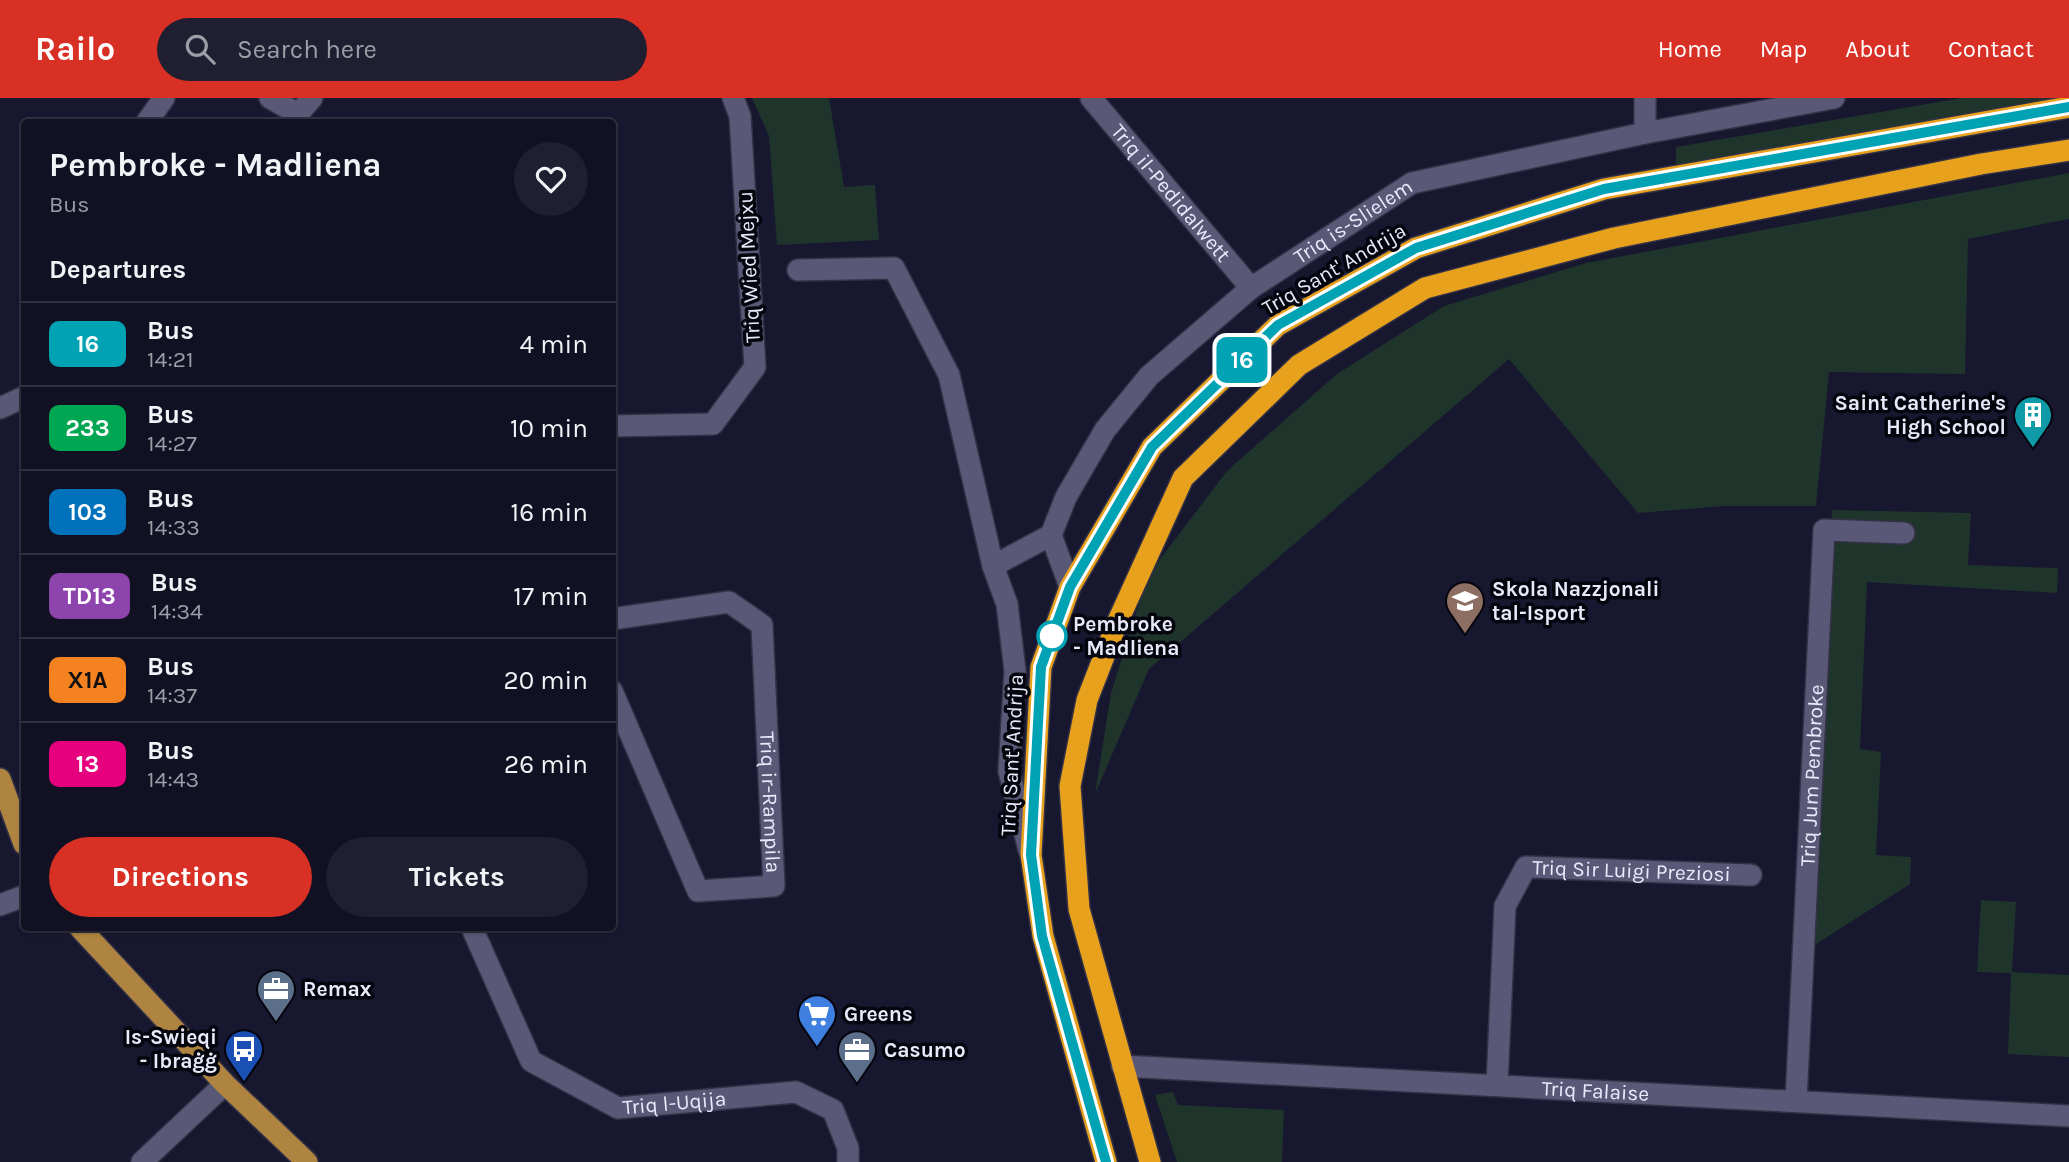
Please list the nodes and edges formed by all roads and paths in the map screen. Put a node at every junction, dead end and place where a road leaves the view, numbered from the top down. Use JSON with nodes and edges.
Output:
{"nodes":[{"id":1,"x":164,"y":98,"type":"edge"},
{"id":2,"x":270,"y":98,"type":"edge"},
{"id":3,"x":312,"y":98,"type":"edge"},
{"id":4,"x":733,"y":98,"type":"edge"},
{"id":5,"x":1091,"y":98,"type":"edge"},
{"id":6,"x":1645,"y":98,"type":"edge"},
{"id":7,"x":1834,"y":98,"type":"edge"},
{"id":8,"x":2069,"y":107,"type":"edge"},
{"id":9,"x":294,"y":118,"type":"edge"},
{"id":10,"x":149,"y":119,"type":"edge"},
{"id":11,"x":1645,"y":133,"type":"junction"},
{"id":12,"x":2069,"y":149,"type":"edge"},
{"id":13,"x":798,"y":270,"type":"dead end"},
{"id":14,"x":1251,"y":288,"type":"junction"},
{"id":15,"x":21,"y":398,"type":"edge"},
{"id":16,"x":0,"y":408,"type":"edge"},
{"id":17,"x":616,"y":426,"type":"edge"},
{"id":18,"x":1904,"y":533,"type":"dead end"},
{"id":19,"x":1051,"y":535,"type":"junction"},
{"id":20,"x":993,"y":566,"type":"junction"},
{"id":21,"x":1070,"y":587,"type":"junction"},
{"id":22,"x":616,"y":618,"type":"edge"},
{"id":23,"x":616,"y":700,"type":"edge"},
{"id":24,"x":0,"y":779,"type":"edge"},
{"id":25,"x":21,"y":836,"type":"edge"},
{"id":26,"x":1031,"y":855,"type":"junction"},
{"id":27,"x":1751,"y":876,"type":"dead end"},
{"id":28,"x":21,"y":897,"type":"edge"},
{"id":29,"x":0,"y":905,"type":"edge"},
{"id":30,"x":83,"y":931,"type":"edge"},
{"id":31,"x":473,"y":931,"type":"edge"},
{"id":32,"x":1122,"y":1066,"type":"junction"},
{"id":33,"x":225,"y":1084,"type":"junction"},
{"id":34,"x":1497,"y":1085,"type":"junction"},
{"id":35,"x":1796,"y":1101,"type":"junction"},
{"id":36,"x":2069,"y":1116,"type":"edge"},
{"id":37,"x":142,"y":1162,"type":"edge"},
{"id":38,"x":307,"y":1162,"type":"edge"},
{"id":39,"x":848,"y":1162,"type":"edge"},
{"id":40,"x":1106,"y":1162,"type":"edge"},
{"id":41,"x":1150,"y":1162,"type":"edge"}],
"edges":[{"from":1,"to":10,"type":"street"},
{"from":2,"to":9,"type":"street"},
{"from":3,"to":9,"type":"street"},
{"from":4,"to":17,"type":"street","name":"Triq Wied Mejxu"},
{"from":5,"to":14,"type":"street","name":"Triq il-Pedidalwett"},
{"from":6,"to":11,"type":"street"},
{"from":7,"to":11,"type":"street","name":"Triq is-Slielem"},
{"from":8,"to":21,"type":"highway","name":"Triq Sant' Andrija"},
{"from":11,"to":14,"type":"street","name":"Triq is-Slielem"},
{"from":12,"to":32,"type":"highway"},
{"from":13,"to":20,"type":"street"},
{"from":14,"to":19,"type":"street","name":"Triq is-Slielem"},
{"from":15,"to":16,"type":"street"},
{"from":18,"to":35,"type":"street","name":"Triq Jum Pembroke"},
{"from":19,"to":20,"type":"street"},
{"from":19,"to":21,"type":"street"},
{"from":20,"to":26,"type":"street"},
{"from":21,"to":26,"type":"highway","name":"Triq Sant' Andrija"},
{"from":22,"to":23,"type":"street","name":"Triq ir-Rampila"},
{"from":24,"to":25,"type":"main road"},
{"from":26,"to":40,"type":"highway","name":"Triq Sant' Andrija"},
{"from":27,"to":34,"type":"street","name":"Triq Sir Luigi Preziosi"},
{"from":28,"to":29,"type":"street"},
{"from":30,"to":33,"type":"main road"},
{"from":31,"to":39,"type":"street","name":"Triq l-Uqija"},
{"from":32,"to":34,"type":"street","name":"Triq Falaise"},
{"from":32,"to":41,"type":"highway"},
{"from":33,"to":37,"type":"street"},
{"from":33,"to":38,"type":"main road"},
{"from":34,"to":35,"type":"street","name":"Triq Falaise"},
{"from":35,"to":36,"type":"street","name":"Triq Falaise"}]}
